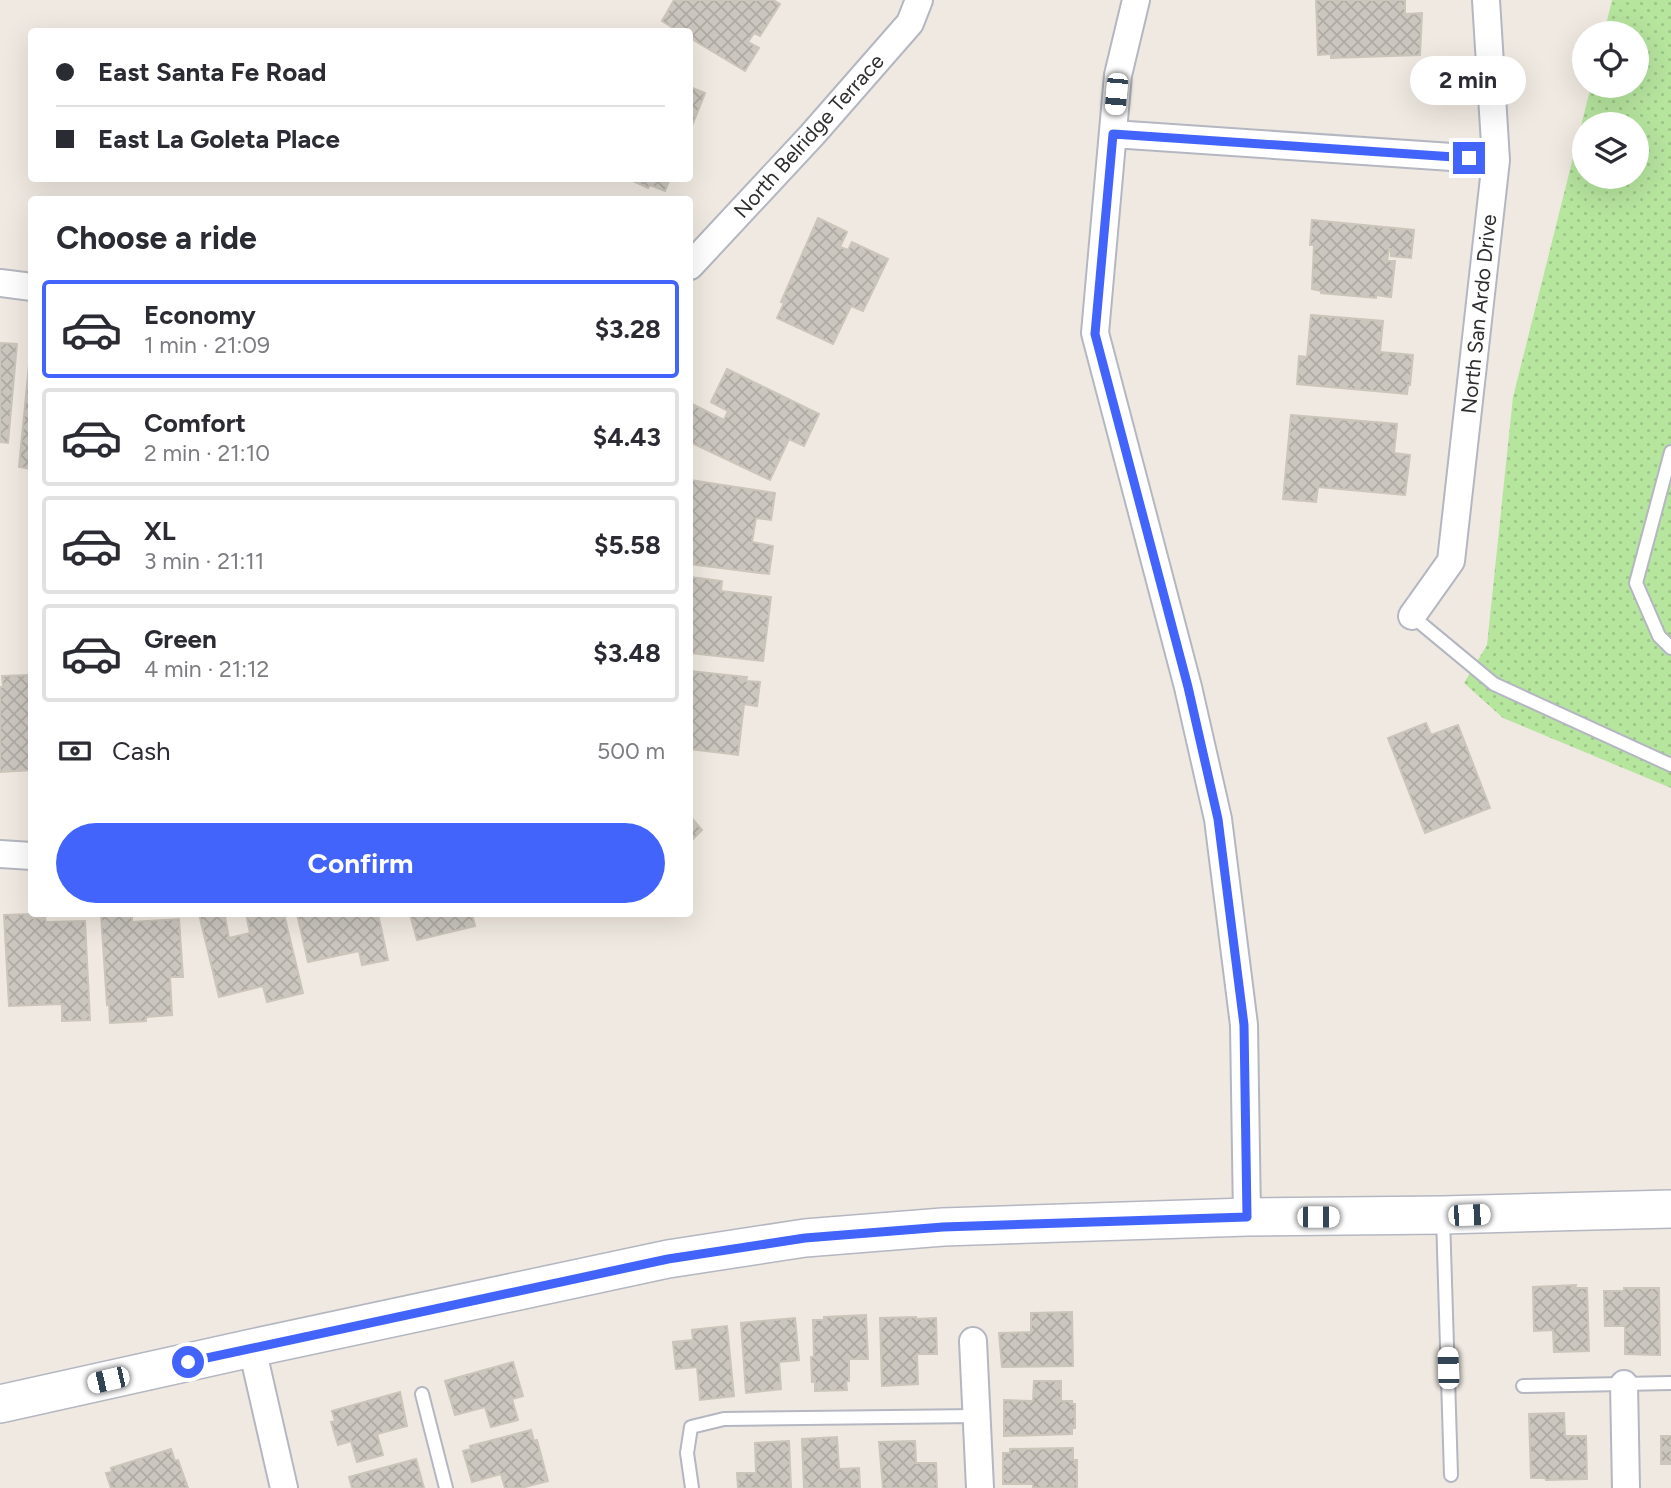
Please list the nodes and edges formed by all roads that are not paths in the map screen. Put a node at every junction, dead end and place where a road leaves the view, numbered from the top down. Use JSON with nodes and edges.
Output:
{"nodes":[{"id":1,"x":919,"y":0,"type":"edge"},
{"id":2,"x":1136,"y":0,"type":"edge"},
{"id":3,"x":1486,"y":0,"type":"edge"},
{"id":4,"x":1113,"y":134,"type":"junction"},
{"id":5,"x":1496,"y":160,"type":"junction"},
{"id":6,"x":693,"y":263,"type":"edge"},
{"id":7,"x":0,"y":284,"type":"edge"},
{"id":8,"x":28,"y":287,"type":"edge"},
{"id":9,"x":1671,"y":452,"type":"edge"},
{"id":10,"x":1412,"y":616,"type":"joint"},
{"id":11,"x":1671,"y":648,"type":"edge"},
{"id":12,"x":1671,"y":765,"type":"edge"},
{"id":13,"x":0,"y":854,"type":"edge"},
{"id":14,"x":28,"y":856,"type":"edge"},
{"id":15,"x":1671,"y":1209,"type":"edge"},
{"id":16,"x":1443,"y":1216,"type":"junction"},
{"id":17,"x":1247,"y":1217,"type":"junction"},
{"id":18,"x":973,"y":1341,"type":"dead end"},
{"id":19,"x":252,"y":1348,"type":"junction"},
{"id":20,"x":1671,"y":1383,"type":"edge"},
{"id":21,"x":1624,"y":1384,"type":"junction"},
{"id":22,"x":1523,"y":1386,"type":"dead end"},
{"id":23,"x":422,"y":1394,"type":"dead end"},
{"id":24,"x":0,"y":1405,"type":"edge"},
{"id":25,"x":977,"y":1416,"type":"junction"},
{"id":26,"x":1451,"y":1475,"type":"dead end"},
{"id":27,"x":284,"y":1488,"type":"edge"},
{"id":28,"x":446,"y":1488,"type":"edge"},
{"id":29,"x":692,"y":1488,"type":"edge"},
{"id":30,"x":980,"y":1488,"type":"edge"},
{"id":31,"x":1626,"y":1488,"type":"edge"}],
"edges":[{"from":1,"to":6,"type":"street","name":"North Belridge Terrace"},
{"from":2,"to":4,"type":"street"},
{"from":3,"to":5,"type":"street","name":"North San Ardo Drive"},
{"from":4,"to":5,"type":"street"},
{"from":4,"to":17,"type":"street"},
{"from":5,"to":10,"type":"street","name":"North San Ardo Drive"},
{"from":7,"to":8,"type":"street"},
{"from":9,"to":11,"type":"lane"},
{"from":10,"to":12,"type":"lane"},
{"from":13,"to":14,"type":"street"},
{"from":15,"to":16,"type":"street"},
{"from":16,"to":17,"type":"street"},
{"from":16,"to":26,"type":"lane"},
{"from":17,"to":19,"type":"street"},
{"from":18,"to":25,"type":"street"},
{"from":19,"to":24,"type":"street"},
{"from":19,"to":27,"type":"street"},
{"from":20,"to":21,"type":"lane"},
{"from":21,"to":22,"type":"lane"},
{"from":21,"to":31,"type":"street"},
{"from":23,"to":28,"type":"lane"},
{"from":25,"to":29,"type":"lane"},
{"from":25,"to":30,"type":"street"}]}
